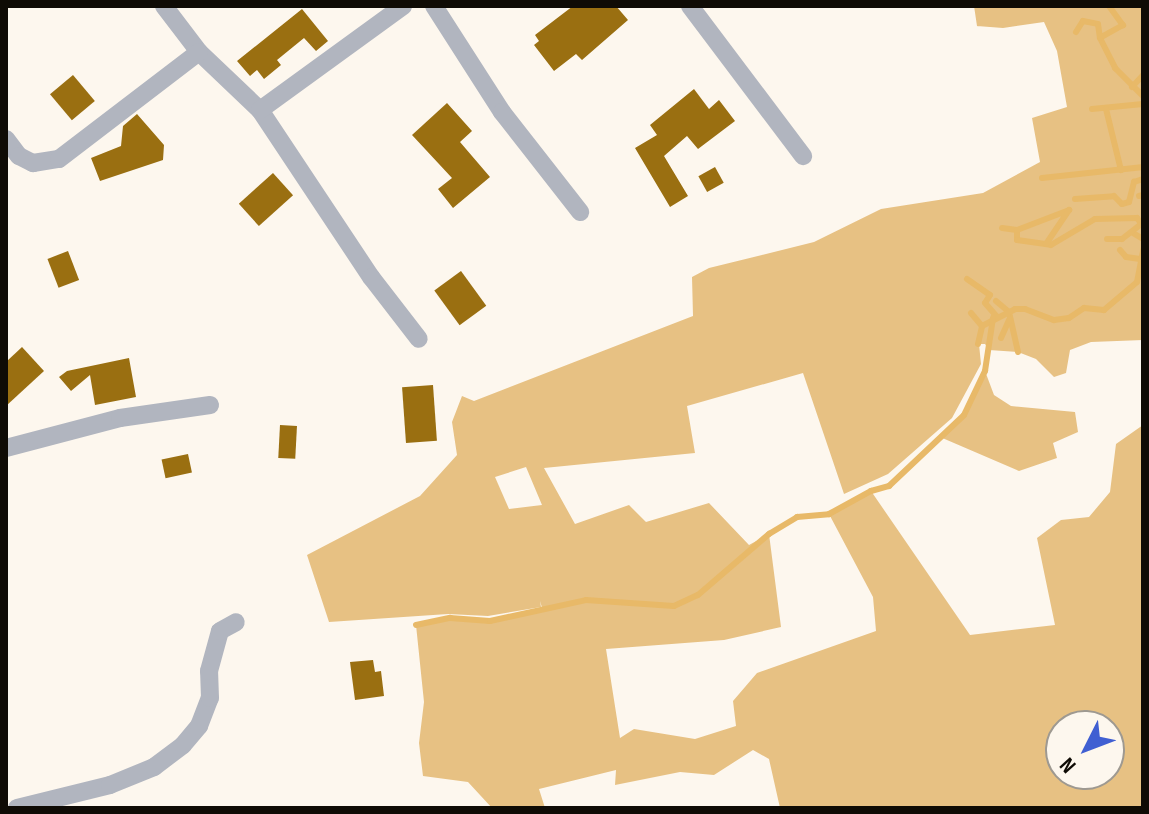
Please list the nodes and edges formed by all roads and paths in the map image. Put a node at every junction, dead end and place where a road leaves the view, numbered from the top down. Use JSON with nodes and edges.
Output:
{"nodes":[{"id":1,"x":164,"y":6,"type":"edge"},
{"id":2,"x":403,"y":6,"type":"edge"},
{"id":3,"x":434,"y":6,"type":"edge"},
{"id":4,"x":690,"y":6,"type":"edge"},
{"id":5,"x":199,"y":52,"type":"junction"},
{"id":6,"x":260,"y":110,"type":"junction"},
{"id":7,"x":6,"y":139,"type":"edge"},
{"id":8,"x":803,"y":156,"type":"dead end"},
{"id":9,"x":580,"y":212,"type":"dead end"},
{"id":10,"x":419,"y":339,"type":"dead end"},
{"id":11,"x":210,"y":405,"type":"dead end"},
{"id":12,"x":6,"y":448,"type":"edge"},
{"id":13,"x":236,"y":622,"type":"dead end"},
{"id":14,"x":17,"y":808,"type":"edge"}],
"edges":[{"from":1,"to":5,"type":"street"},
{"from":2,"to":6,"type":"street"},
{"from":3,"to":9,"type":"street"},
{"from":4,"to":8,"type":"street"},
{"from":5,"to":6,"type":"street"},
{"from":5,"to":7,"type":"street"},
{"from":6,"to":10,"type":"street"},
{"from":11,"to":12,"type":"street"},
{"from":13,"to":14,"type":"street"}]}
